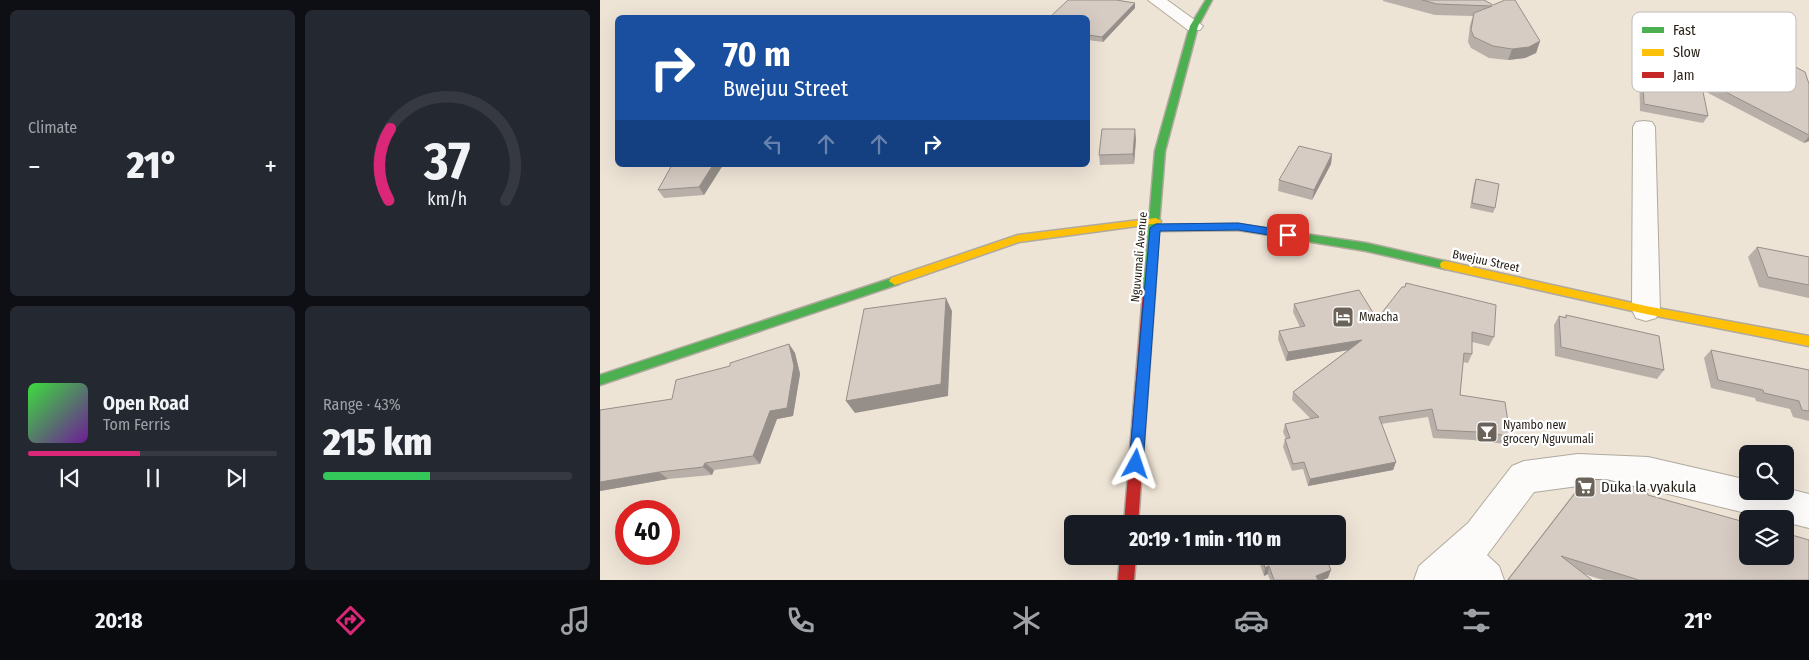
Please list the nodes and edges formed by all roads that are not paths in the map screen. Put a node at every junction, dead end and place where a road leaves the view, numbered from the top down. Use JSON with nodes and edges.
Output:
{"nodes":[{"id":1,"x":1156,"y":0,"type":"edge"},
{"id":2,"x":1209,"y":0,"type":"edge"},
{"id":3,"x":1194,"y":26,"type":"junction"},
{"id":4,"x":1644,"y":128,"type":"dead end"},
{"id":5,"x":1156,"y":224,"type":"junction"},
{"id":6,"x":1646,"y":310,"type":"junction"},
{"id":7,"x":1809,"y":342,"type":"edge"},
{"id":8,"x":600,"y":380,"type":"edge"},
{"id":9,"x":1809,"y":512,"type":"edge"},
{"id":10,"x":1132,"y":515,"type":"edge"},
{"id":11,"x":1127,"y":565,"type":"edge"},
{"id":12,"x":1459,"y":572,"type":"edge"},
{"id":13,"x":1126,"y":580,"type":"edge"}],
"edges":[{"from":1,"to":3,"type":"street"},
{"from":2,"to":3,"type":"street","name":"Nguvumali Avenue"},
{"from":3,"to":5,"type":"street","name":"Nguvumali Avenue"},
{"from":4,"to":6,"type":"street"},
{"from":5,"to":6,"type":"street","name":"Bwejuu Street"},
{"from":5,"to":8,"type":"street","name":"Bwejuu Street"},
{"from":5,"to":10,"type":"street","name":"Nguvumali Avenue"},
{"from":6,"to":7,"type":"street","name":"Bwejuu Street"},
{"from":9,"to":12,"type":"street"},
{"from":11,"to":13,"type":"street"}]}
